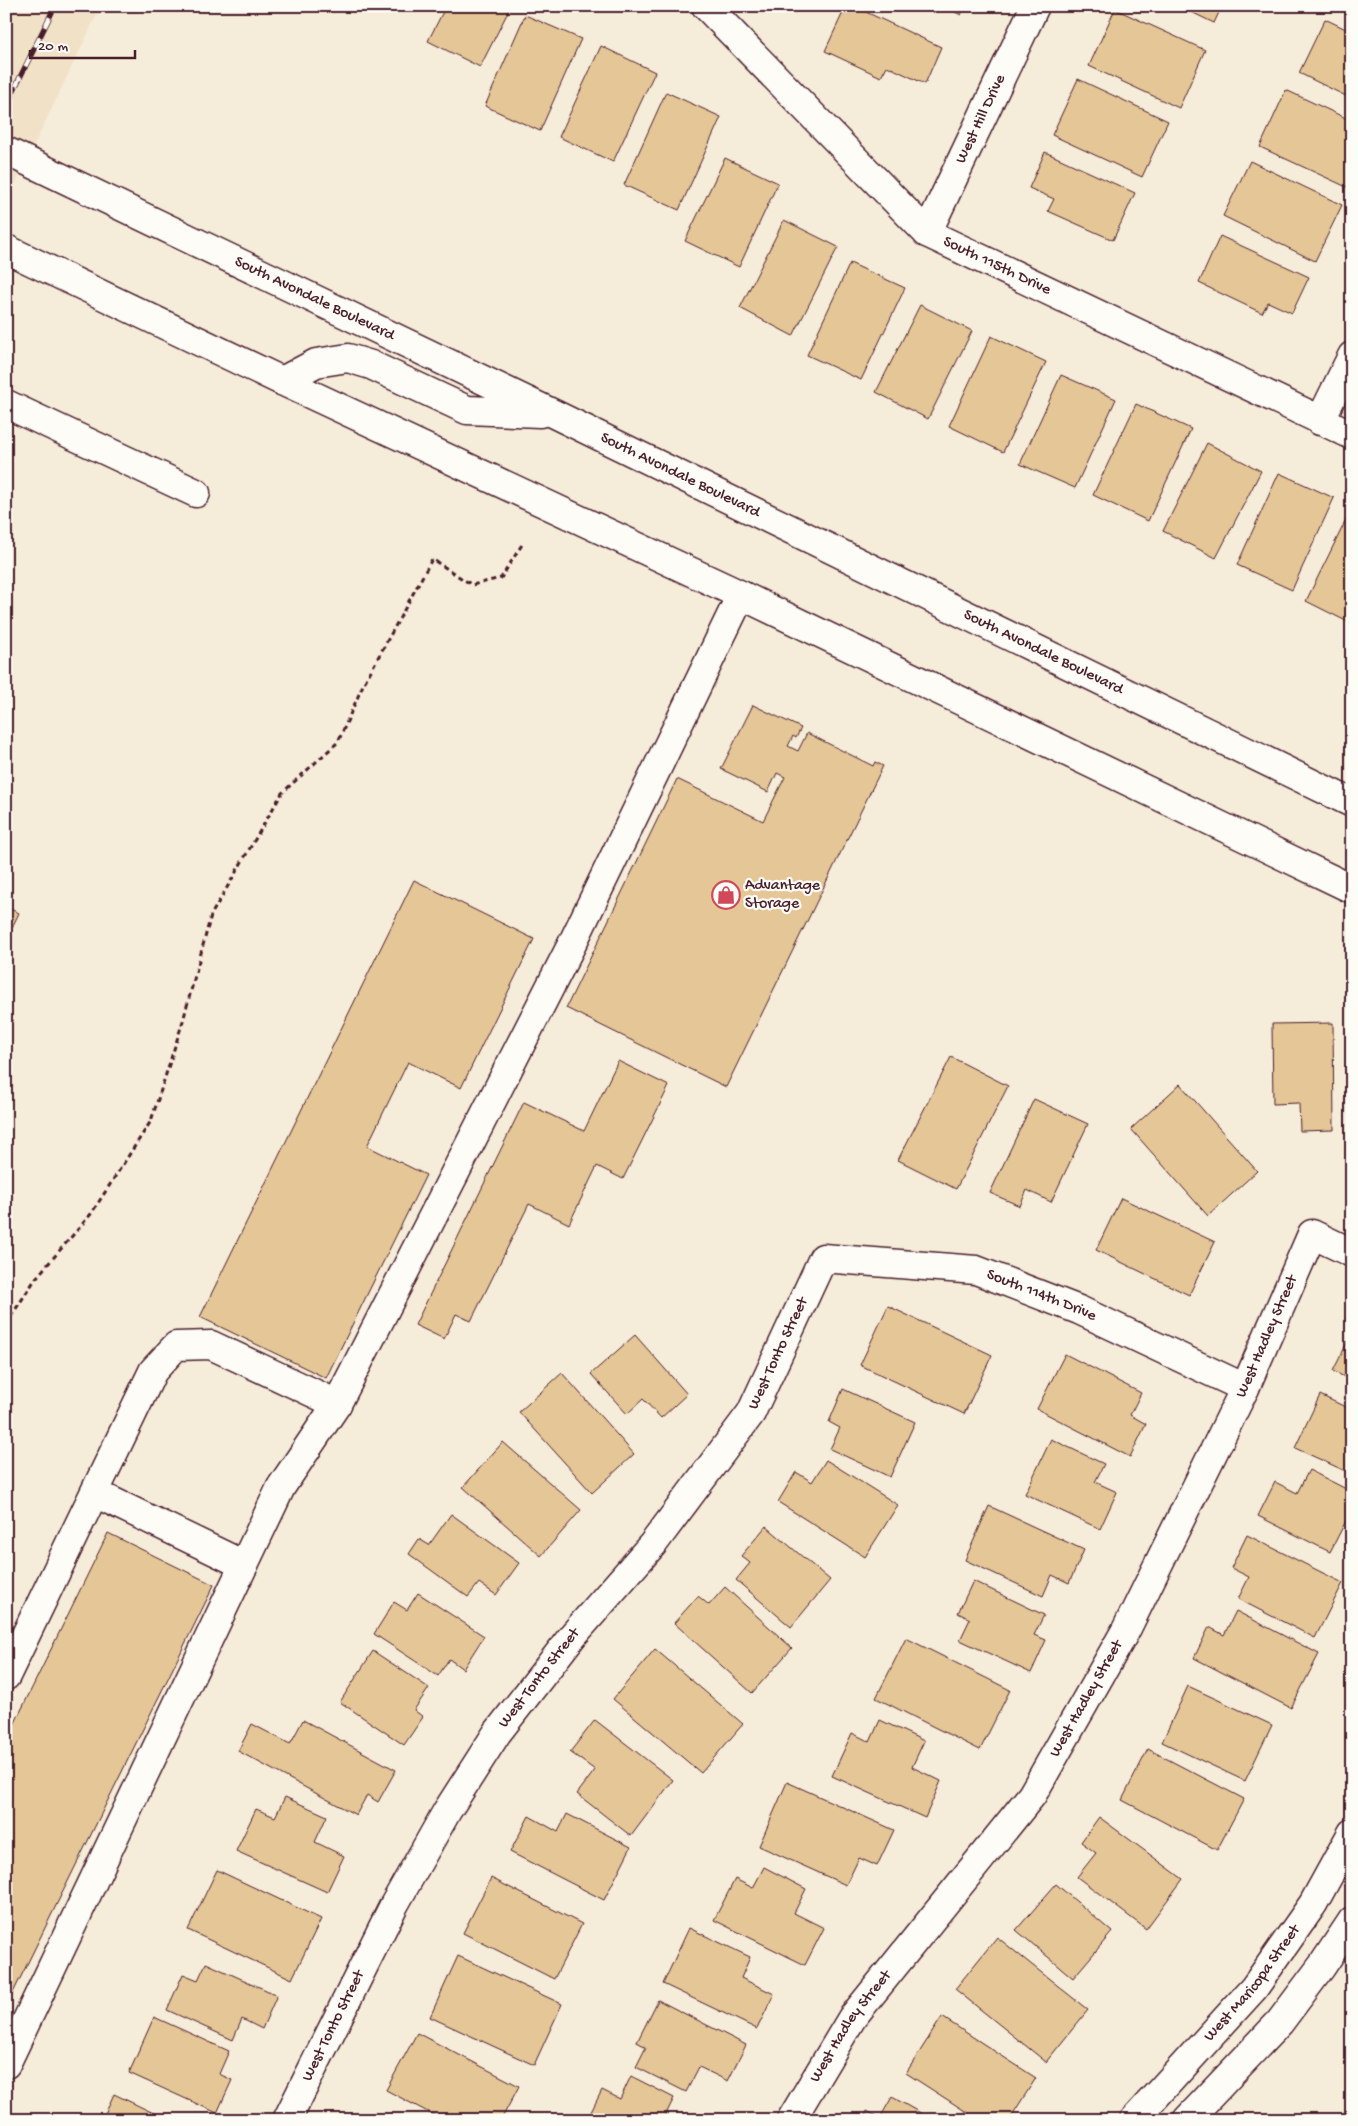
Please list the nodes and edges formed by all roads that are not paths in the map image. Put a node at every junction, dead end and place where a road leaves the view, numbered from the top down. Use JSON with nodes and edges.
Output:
{"nodes":[{"id":1,"x":706,"y":6,"type":"edge"},
{"id":2,"x":1035,"y":6,"type":"edge"},
{"id":3,"x":6,"y":151,"type":"edge"},
{"id":4,"x":927,"y":233,"type":"junction"},
{"id":5,"x":6,"y":249,"type":"edge"},
{"id":6,"x":1352,"y":356,"type":"edge"},
{"id":7,"x":282,"y":382,"type":"junction"},
{"id":8,"x":6,"y":404,"type":"edge"},
{"id":9,"x":552,"y":413,"type":"junction"},
{"id":10,"x":1320,"y":421,"type":"junction"},
{"id":11,"x":1352,"y":435,"type":"edge"},
{"id":12,"x":196,"y":493,"type":"dead end"},
{"id":13,"x":741,"y":595,"type":"junction"},
{"id":14,"x":1352,"y":803,"type":"edge"},
{"id":15,"x":1352,"y":889,"type":"edge"},
{"id":16,"x":1352,"y":1253,"type":"edge"},
{"id":17,"x":824,"y":1258,"type":"joint"},
{"id":18,"x":1245,"y":1388,"type":"junction"},
{"id":19,"x":338,"y":1404,"type":"junction"},
{"id":20,"x":95,"y":1493,"type":"junction"},
{"id":21,"x":244,"y":1565,"type":"junction"},
{"id":22,"x":6,"y":1676,"type":"edge"},
{"id":23,"x":1352,"y":1833,"type":"edge"},
{"id":24,"x":1352,"y":1921,"type":"edge"},
{"id":25,"x":6,"y":2064,"type":"edge"},
{"id":26,"x":286,"y":2120,"type":"edge"},
{"id":27,"x":791,"y":2120,"type":"edge"},
{"id":28,"x":1134,"y":2120,"type":"edge"},
{"id":29,"x":1187,"y":2120,"type":"edge"}],
"edges":[{"from":1,"to":4,"type":"street","name":"South 115th Drive"},
{"from":2,"to":4,"type":"street","name":"West Hill Drive"},
{"from":3,"to":9,"type":"street","name":"South Avondale Boulevard"},
{"from":4,"to":10,"type":"street","name":"South 115th Drive"},
{"from":5,"to":7,"type":"street"},
{"from":6,"to":10,"type":"street"},
{"from":7,"to":9,"type":"street"},
{"from":7,"to":13,"type":"street"},
{"from":8,"to":12,"type":"street"},
{"from":9,"to":14,"type":"street","name":"South Avondale Boulevard"},
{"from":10,"to":11,"type":"street","name":"South 115th Drive"},
{"from":13,"to":15,"type":"street"},
{"from":13,"to":19,"type":"street"},
{"from":16,"to":18,"type":"street","name":"West Hadley Street"},
{"from":17,"to":18,"type":"street","name":"South 114th Drive"},
{"from":17,"to":26,"type":"street","name":"West Tonto Street"},
{"from":18,"to":27,"type":"street","name":"West Hadley Street"},
{"from":19,"to":20,"type":"street"},
{"from":19,"to":21,"type":"street"},
{"from":20,"to":21,"type":"street"},
{"from":20,"to":22,"type":"street"},
{"from":21,"to":25,"type":"street"},
{"from":23,"to":28,"type":"street","name":"West Maricopa Street"},
{"from":24,"to":29,"type":"street"}]}
